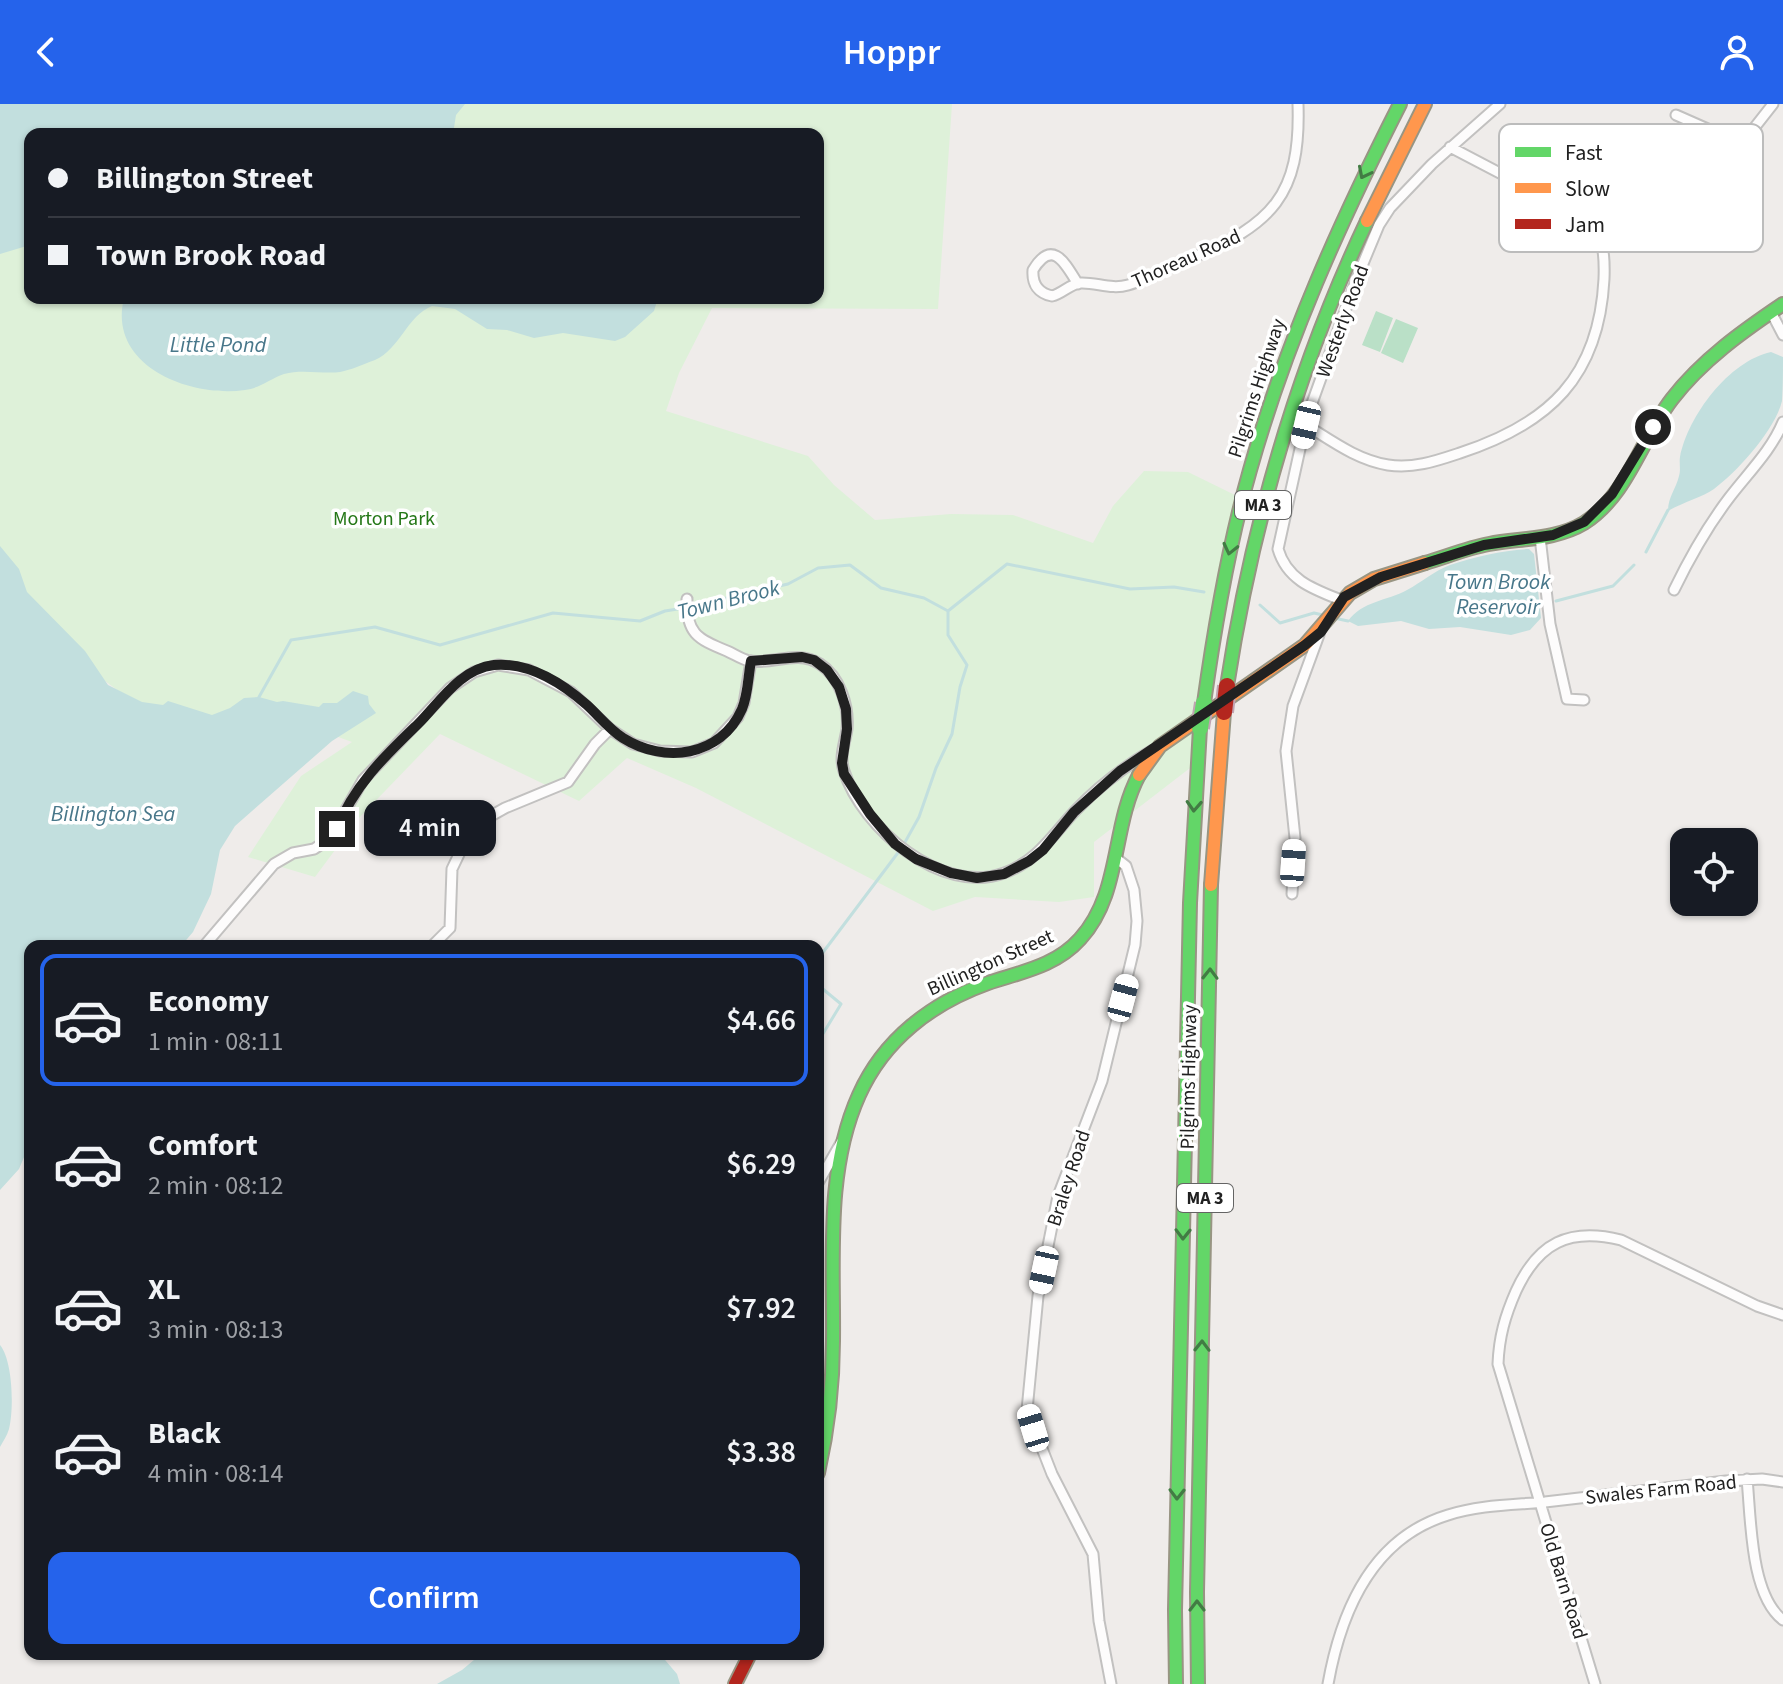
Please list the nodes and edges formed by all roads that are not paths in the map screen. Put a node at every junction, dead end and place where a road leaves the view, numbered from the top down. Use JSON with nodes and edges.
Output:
{"nodes":[{"id":1,"x":1298,"y":104,"type":"edge"},
{"id":2,"x":1400,"y":104,"type":"edge"},
{"id":3,"x":1425,"y":104,"type":"edge"},
{"id":4,"x":1500,"y":104,"type":"edge"},
{"id":5,"x":1773,"y":104,"type":"edge"},
{"id":6,"x":1676,"y":115,"type":"dead end"},
{"id":7,"x":1696,"y":124,"type":"edge"},
{"id":8,"x":1757,"y":124,"type":"edge"},
{"id":9,"x":1450,"y":147,"type":"junction"},
{"id":10,"x":1499,"y":173,"type":"edge"},
{"id":11,"x":1605,"y":252,"type":"edge"},
{"id":12,"x":1078,"y":284,"type":"junction"},
{"id":13,"x":1777,"y":308,"type":"edge"},
{"id":14,"x":1783,"y":335,"type":"edge"},
{"id":15,"x":1783,"y":422,"type":"edge"},
{"id":16,"x":1306,"y":425,"type":"junction"},
{"id":17,"x":1540,"y":537,"type":"junction"},
{"id":18,"x":1674,"y":590,"type":"dead end"},
{"id":19,"x":687,"y":599,"type":"dead end"},
{"id":20,"x":1338,"y":603,"type":"junction"},
{"id":21,"x":1323,"y":628,"type":"junction"},
{"id":22,"x":751,"y":661,"type":"junction"},
{"id":23,"x":1584,"y":700,"type":"dead end"},
{"id":24,"x":610,"y":729,"type":"junction"},
{"id":25,"x":1160,"y":746,"type":"junction"},
{"id":26,"x":1117,"y":859,"type":"junction"},
{"id":27,"x":1292,"y":894,"type":"dead end"},
{"id":28,"x":209,"y":940,"type":"edge"},
{"id":29,"x":440,"y":940,"type":"edge"},
{"id":30,"x":845,"y":1137,"type":"junction"},
{"id":31,"x":824,"y":1173,"type":"edge"},
{"id":32,"x":1783,"y":1315,"type":"edge"},
{"id":33,"x":824,"y":1445,"type":"edge"},
{"id":34,"x":1747,"y":1479,"type":"junction"},
{"id":35,"x":1783,"y":1482,"type":"edge"},
{"id":36,"x":1540,"y":1502,"type":"junction"},
{"id":37,"x":1783,"y":1620,"type":"edge"},
{"id":38,"x":747,"y":1660,"type":"edge"},
{"id":39,"x":735,"y":1684,"type":"edge"},
{"id":40,"x":1111,"y":1684,"type":"edge"},
{"id":41,"x":1176,"y":1684,"type":"edge"},
{"id":42,"x":1198,"y":1684,"type":"edge"},
{"id":43,"x":1328,"y":1684,"type":"edge"},
{"id":44,"x":1595,"y":1684,"type":"edge"}],
"edges":[{"from":1,"to":12,"type":"street","name":"Thoreau Road"},
{"from":2,"to":41,"type":"main road","name":"Pilgrims Highway","number":"MA 3","one_way":true,"bridge":true},
{"from":42,"to":3,"type":"main road","name":"Pilgrims Highway","number":"MA 3","one_way":true,"bridge":true},
{"from":4,"to":9,"type":"street","name":"Westerly Road"},
{"from":5,"to":8,"type":"street"},
{"from":6,"to":7,"type":"street"},
{"from":9,"to":10,"type":"street"},
{"from":9,"to":16,"type":"street","name":"Westerly Road"},
{"from":11,"to":16,"type":"street"},
{"from":12,"to":12,"type":"street","name":"Thoreau Road"},
{"from":13,"to":14,"type":"street"},
{"from":13,"to":17,"type":"main road","name":"Billington Street"},
{"from":15,"to":18,"type":"street"},
{"from":16,"to":20,"type":"street","name":"Westerly Road"},
{"from":17,"to":20,"type":"main road","name":"Billington Street"},
{"from":17,"to":23,"type":"street"},
{"from":19,"to":22,"type":"street"},
{"from":20,"to":21,"type":"main road","name":"Billington Street"},
{"from":21,"to":25,"type":"main road","name":"Billington Street"},
{"from":21,"to":27,"type":"street"},
{"from":22,"to":24,"type":"street"},
{"from":22,"to":25,"type":"street"},
{"from":24,"to":28,"type":"street"},
{"from":24,"to":29,"type":"street"},
{"from":25,"to":26,"type":"main road","name":"Billington Street"},
{"from":26,"to":30,"type":"main road","name":"Billington Street"},
{"from":26,"to":40,"type":"street","name":"Braley Road"},
{"from":30,"to":31,"type":"street"},
{"from":30,"to":33,"type":"main road","name":"Billington Street"},
{"from":32,"to":36,"type":"street"},
{"from":34,"to":35,"type":"street","name":"Swales Farm Road"},
{"from":34,"to":36,"type":"street","name":"Swales Farm Road"},
{"from":34,"to":37,"type":"street"},
{"from":36,"to":43,"type":"street","name":"Old Barn Road"},
{"from":36,"to":44,"type":"street","name":"Old Barn Road"},
{"from":38,"to":39,"type":"main road"}]}
